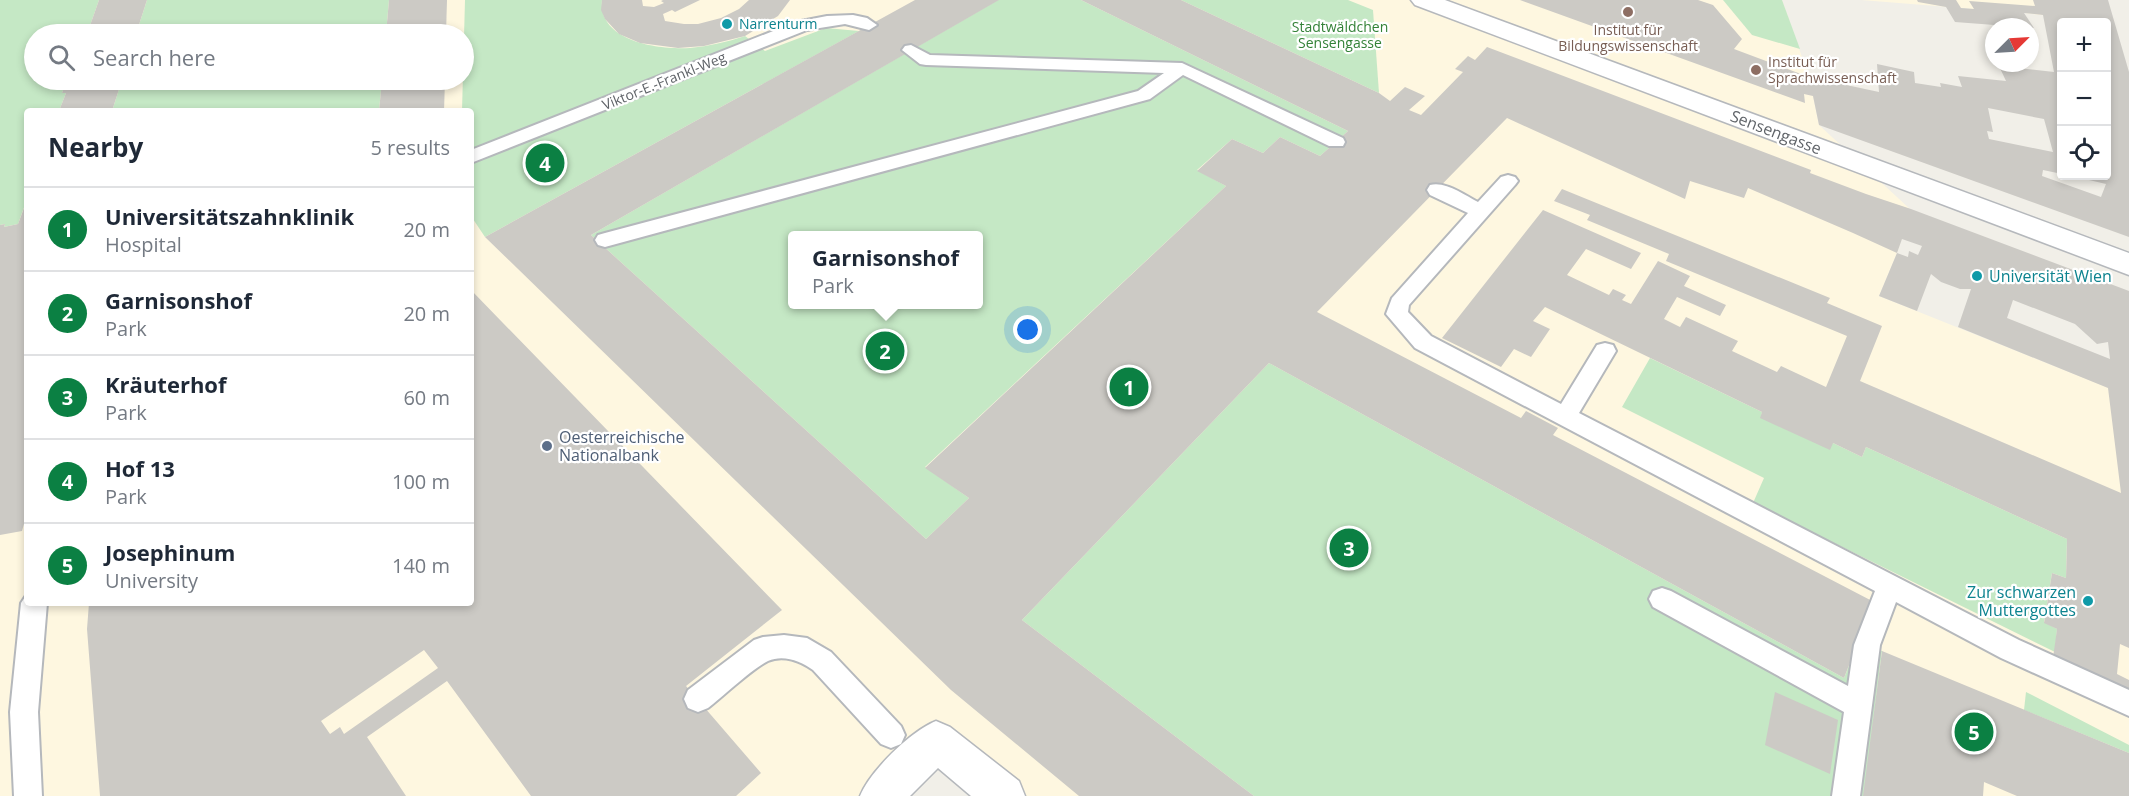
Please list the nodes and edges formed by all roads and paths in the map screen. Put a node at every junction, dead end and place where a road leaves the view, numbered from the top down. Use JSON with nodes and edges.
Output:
{"nodes":[{"id":1,"x":1423,"y":0,"type":"edge"},
{"id":2,"x":864,"y":23,"type":"dead end"},
{"id":3,"x":911,"y":50,"type":"dead end"},
{"id":4,"x":1182,"y":68,"type":"junction"},
{"id":5,"x":1336,"y":142,"type":"dead end"},
{"id":6,"x":474,"y":156,"type":"edge"},
{"id":7,"x":1508,"y":181,"type":"dead end"},
{"id":8,"x":1437,"y":190,"type":"dead end"},
{"id":9,"x":1481,"y":211,"type":"junction"},
{"id":10,"x":604,"y":240,"type":"dead end"},
{"id":11,"x":2129,"y":264,"type":"edge"},
{"id":12,"x":1605,"y":351,"type":"dead end"},
{"id":13,"x":1565,"y":416,"type":"junction"},
{"id":14,"x":1890,"y":586,"type":"junction"},
{"id":15,"x":1662,"y":599,"type":"dead end"},
{"id":16,"x":34,"y":606,"type":"edge"},
{"id":17,"x":698,"y":699,"type":"dead end"},
{"id":18,"x":2129,"y":703,"type":"edge"},
{"id":19,"x":1859,"y":706,"type":"junction"},
{"id":20,"x":891,"y":735,"type":"dead end"},
{"id":21,"x":28,"y":796,"type":"edge"},
{"id":22,"x":881,"y":796,"type":"edge"},
{"id":23,"x":1004,"y":796,"type":"edge"},
{"id":24,"x":1846,"y":796,"type":"edge"}],
"edges":[{"from":1,"to":11,"type":"street","name":"Sensengasse"},
{"from":2,"to":6,"type":"lane","name":"Viktor-E.-Frankl-Weg"},
{"from":3,"to":4,"type":"lane"},
{"from":4,"to":5,"type":"lane"},
{"from":4,"to":10,"type":"lane"},
{"from":7,"to":9,"type":"lane"},
{"from":8,"to":9,"type":"lane"},
{"from":9,"to":13,"type":"lane"},
{"from":12,"to":13,"type":"lane"},
{"from":13,"to":14,"type":"lane"},
{"from":14,"to":18,"type":"lane"},
{"from":14,"to":19,"type":"lane"},
{"from":15,"to":19,"type":"lane"},
{"from":16,"to":21,"type":"lane"},
{"from":17,"to":20,"type":"lane"},
{"from":19,"to":24,"type":"lane"},
{"from":22,"to":23,"type":"street"}]}
